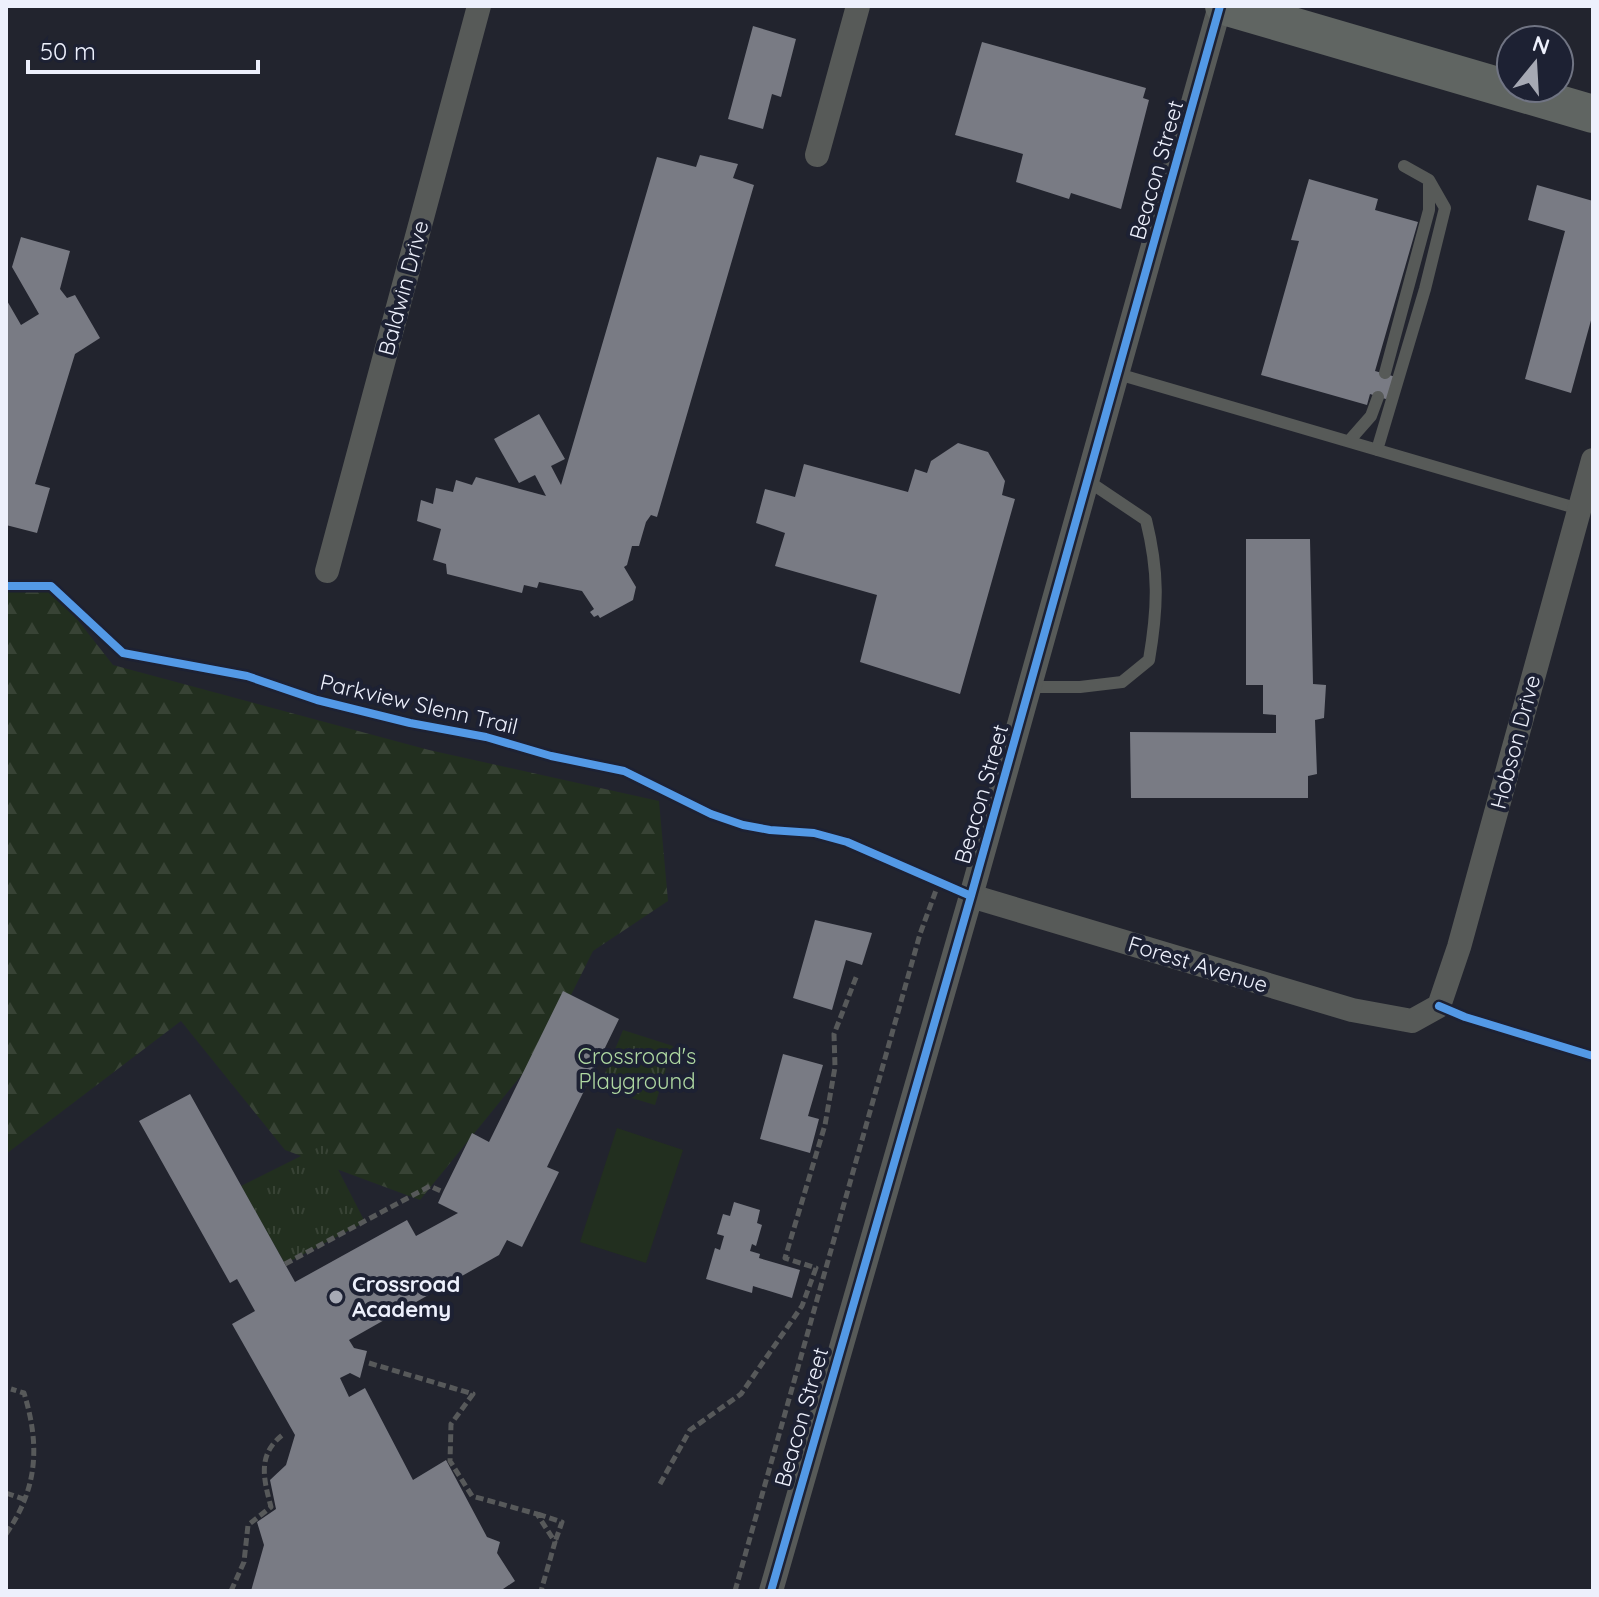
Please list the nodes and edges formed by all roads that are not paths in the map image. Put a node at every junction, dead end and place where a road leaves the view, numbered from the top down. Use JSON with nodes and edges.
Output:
{"nodes":[{"id":1,"x":479,"y":6,"type":"edge"},
{"id":2,"x":858,"y":6,"type":"edge"},
{"id":3,"x":1222,"y":6,"type":"edge"},
{"id":4,"x":1593,"y":114,"type":"edge"},
{"id":5,"x":817,"y":155,"type":"dead end"},
{"id":6,"x":1404,"y":166,"type":"dead end"},
{"id":7,"x":1429,"y":180,"type":"junction"},
{"id":8,"x":1385,"y":373,"type":"dead end"},
{"id":9,"x":1118,"y":374,"type":"junction"},
{"id":10,"x":1378,"y":397,"type":"dead end"},
{"id":11,"x":1349,"y":441,"type":"junction"},
{"id":12,"x":1377,"y":450,"type":"junction"},
{"id":13,"x":1593,"y":460,"type":"edge"},
{"id":14,"x":1088,"y":481,"type":"junction"},
{"id":15,"x":1579,"y":509,"type":"junction"},
{"id":16,"x":327,"y":571,"type":"dead end"},
{"id":17,"x":1030,"y":687,"type":"junction"},
{"id":18,"x":971,"y":896,"type":"junction"},
{"id":19,"x":1424,"y":1015,"type":"joint"},
{"id":20,"x":771,"y":1591,"type":"edge"}],
"edges":[{"from":1,"to":16,"type":"street","name":"Baldwin Drive"},
{"from":2,"to":5,"type":"street"},
{"from":3,"to":4,"type":"main road"},
{"from":3,"to":9,"type":"street","name":"Beacon Street"},
{"from":6,"to":7,"type":"lane"},
{"from":7,"to":8,"type":"lane"},
{"from":7,"to":12,"type":"lane"},
{"from":9,"to":11,"type":"lane"},
{"from":9,"to":14,"type":"street","name":"Beacon Street"},
{"from":10,"to":11,"type":"lane"},
{"from":11,"to":12,"type":"lane"},
{"from":12,"to":15,"type":"lane"},
{"from":13,"to":15,"type":"street","name":"Hobson Drive"},
{"from":14,"to":17,"type":"street","name":"Beacon Street"},
{"from":14,"to":17,"type":"lane"},
{"from":15,"to":19,"type":"street","name":"Hobson Drive"},
{"from":17,"to":18,"type":"street","name":"Beacon Street"},
{"from":18,"to":19,"type":"street","name":"Forest Avenue"},
{"from":18,"to":20,"type":"street","name":"Beacon Street"}]}
